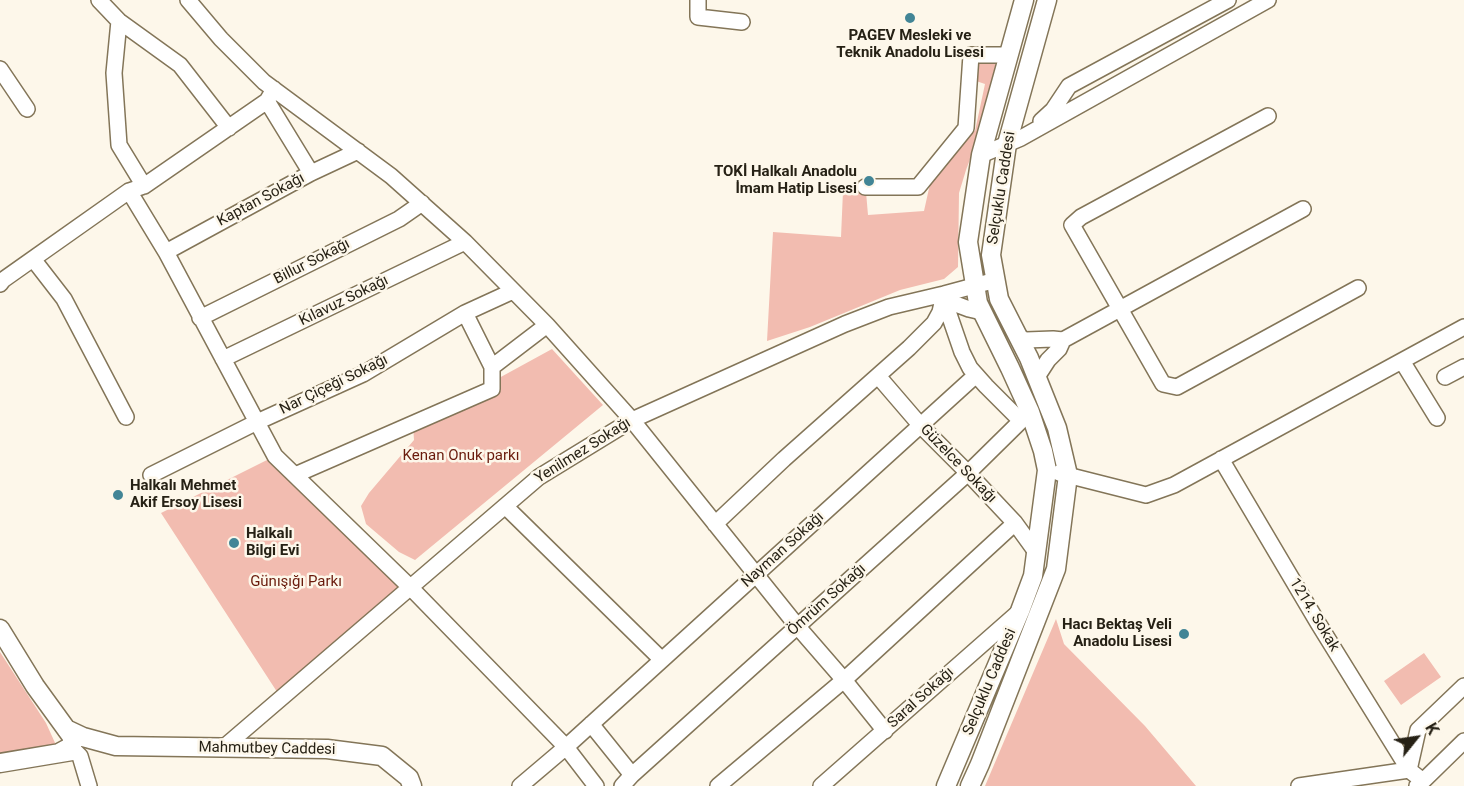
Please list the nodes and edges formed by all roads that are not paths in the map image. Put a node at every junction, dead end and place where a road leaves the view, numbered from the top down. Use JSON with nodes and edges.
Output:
{"nodes":[{"id":1,"x":99,"y":0,"type":"edge"},
{"id":2,"x":188,"y":0,"type":"edge"},
{"id":3,"x":698,"y":0,"type":"edge"},
{"id":4,"x":1024,"y":0,"type":"edge"},
{"id":5,"x":1047,"y":0,"type":"edge"},
{"id":6,"x":1226,"y":0,"type":"edge"},
{"id":7,"x":1268,"y":0,"type":"edge"},
{"id":8,"x":1236,"y":18,"type":"junction"},
{"id":9,"x":119,"y":21,"type":"junction"},
{"id":10,"x":742,"y":22,"type":"dead end"},
{"id":11,"x":1009,"y":55,"type":"junction"},
{"id":12,"x":0,"y":69,"type":"edge"},
{"id":13,"x":270,"y":95,"type":"junction"},
{"id":14,"x":27,"y":109,"type":"dead end"},
{"id":15,"x":1268,"y":116,"type":"dead end"},
{"id":16,"x":229,"y":128,"type":"junction"},
{"id":17,"x":1014,"y":141,"type":"junction"},
{"id":18,"x":358,"y":152,"type":"junction"},
{"id":19,"x":981,"y":155,"type":"junction"},
{"id":20,"x":311,"y":173,"type":"junction"},
{"id":21,"x":865,"y":187,"type":"dead end"},
{"id":22,"x":137,"y":188,"type":"junction"},
{"id":23,"x":422,"y":203,"type":"junction"},
{"id":24,"x":1303,"y":209,"type":"dead end"},
{"id":25,"x":465,"y":242,"type":"junction"},
{"id":26,"x":166,"y":252,"type":"junction"},
{"id":27,"x":970,"y":258,"type":"junction"},
{"id":28,"x":33,"y":259,"type":"junction"},
{"id":29,"x":996,"y":280,"type":"junction"},
{"id":30,"x":0,"y":284,"type":"edge"},
{"id":31,"x":975,"y":286,"type":"junction"},
{"id":32,"x":1358,"y":288,"type":"dead end"},
{"id":33,"x":513,"y":291,"type":"junction"},
{"id":34,"x":943,"y":296,"type":"junction"},
{"id":35,"x":1120,"y":308,"type":"junction"},
{"id":36,"x":982,"y":312,"type":"junction"},
{"id":37,"x":465,"y":313,"type":"junction"},
{"id":38,"x":200,"y":318,"type":"junction"},
{"id":39,"x":547,"y":325,"type":"junction"},
{"id":40,"x":1464,"y":327,"type":"edge"},
{"id":41,"x":1019,"y":338,"type":"junction"},
{"id":42,"x":1063,"y":340,"type":"junction"},
{"id":43,"x":223,"y":359,"type":"junction"},
{"id":44,"x":1402,"y":361,"type":"junction"},
{"id":45,"x":492,"y":367,"type":"junction"},
{"id":46,"x":1464,"y":367,"type":"edge"},
{"id":47,"x":976,"y":375,"type":"junction"},
{"id":48,"x":878,"y":376,"type":"junction"},
{"id":49,"x":1037,"y":377,"type":"junction"},
{"id":50,"x":1445,"y":377,"type":"dead end"},
{"id":51,"x":1025,"y":416,"type":"junction"},
{"id":52,"x":126,"y":417,"type":"dead end"},
{"id":53,"x":1437,"y":418,"type":"dead end"},
{"id":54,"x":632,"y":420,"type":"junction"},
{"id":55,"x":256,"y":422,"type":"junction"},
{"id":56,"x":921,"y":426,"type":"junction"},
{"id":57,"x":1221,"y":459,"type":"junction"},
{"id":58,"x":1047,"y":470,"type":"junction"},
{"id":59,"x":968,"y":473,"type":"junction"},
{"id":60,"x":151,"y":475,"type":"dead end"},
{"id":61,"x":295,"y":475,"type":"junction"},
{"id":62,"x":1068,"y":475,"type":"junction"},
{"id":63,"x":505,"y":506,"type":"junction"},
{"id":64,"x":715,"y":524,"type":"junction"},
{"id":65,"x":1015,"y":524,"type":"junction"},
{"id":66,"x":1036,"y":552,"type":"junction"},
{"id":67,"x":756,"y":574,"type":"junction"},
{"id":68,"x":410,"y":587,"type":"junction"},
{"id":69,"x":1020,"y":610,"type":"junction"},
{"id":70,"x":798,"y":627,"type":"junction"},
{"id":71,"x":0,"y":629,"type":"edge"},
{"id":72,"x":661,"y":659,"type":"junction"},
{"id":73,"x":844,"y":680,"type":"junction"},
{"id":74,"x":1464,"y":686,"type":"edge"},
{"id":75,"x":591,"y":724,"type":"junction"},
{"id":76,"x":66,"y":729,"type":"junction"},
{"id":77,"x":885,"y":731,"type":"junction"},
{"id":78,"x":1464,"y":741,"type":"edge"},
{"id":79,"x":100,"y":746,"type":"junction"},
{"id":80,"x":566,"y":747,"type":"junction"},
{"id":81,"x":223,"y":748,"type":"junction"},
{"id":82,"x":66,"y":752,"type":"junction"},
{"id":83,"x":0,"y":763,"type":"edge"},
{"id":84,"x":1409,"y":770,"type":"junction"},
{"id":85,"x":627,"y":780,"type":"edge"},
{"id":86,"x":88,"y":782,"type":"edge"},
{"id":87,"x":1420,"y":783,"type":"edge"},
{"id":88,"x":412,"y":786,"type":"edge"},
{"id":89,"x":520,"y":786,"type":"edge"},
{"id":90,"x":596,"y":786,"type":"edge"},
{"id":91,"x":718,"y":786,"type":"edge"},
{"id":92,"x":821,"y":786,"type":"edge"},
{"id":93,"x":946,"y":786,"type":"edge"},
{"id":94,"x":970,"y":786,"type":"edge"},
{"id":95,"x":1299,"y":786,"type":"edge"}],
"edges":[{"from":1,"to":9,"type":"street"},
{"from":2,"to":13,"type":"street"},
{"from":3,"to":10,"type":"street"},
{"from":4,"to":11,"type":"main road","name":"Selçuklu Caddesi"},
{"from":5,"to":17,"type":"main road","name":"Selçuklu Caddesi"},
{"from":6,"to":8,"type":"street"},
{"from":6,"to":17,"type":"street"},
{"from":7,"to":8,"type":"street"},
{"from":8,"to":17,"type":"street"},
{"from":9,"to":16,"type":"street"},
{"from":9,"to":22,"type":"street"},
{"from":11,"to":19,"type":"main road","name":"Selçuklu Caddesi"},
{"from":11,"to":21,"type":"street"},
{"from":12,"to":14,"type":"street"},
{"from":13,"to":16,"type":"street"},
{"from":13,"to":18,"type":"street"},
{"from":13,"to":20,"type":"street"},
{"from":15,"to":35,"type":"street"},
{"from":16,"to":22,"type":"street"},
{"from":17,"to":19,"type":"street"},
{"from":17,"to":29,"type":"main road","name":"Selçuklu Caddesi"},
{"from":18,"to":20,"type":"street","name":"Kaptan Sokağı"},
{"from":18,"to":23,"type":"street"},
{"from":19,"to":27,"type":"main road","name":"Selçuklu Caddesi"},
{"from":20,"to":26,"type":"street","name":"Kaptan Sokağı"},
{"from":22,"to":26,"type":"street"},
{"from":22,"to":28,"type":"street"},
{"from":23,"to":25,"type":"street"},
{"from":23,"to":38,"type":"street","name":"Billur Sokağı"},
{"from":24,"to":35,"type":"street"},
{"from":25,"to":33,"type":"street"},
{"from":25,"to":43,"type":"street","name":"Kılavuz Sokağı"},
{"from":26,"to":38,"type":"street"},
{"from":27,"to":31,"type":"main road","name":"Selçuklu Caddesi"},
{"from":27,"to":34,"type":"street"},
{"from":28,"to":30,"type":"street"},
{"from":28,"to":52,"type":"street"},
{"from":29,"to":31,"type":"street","name":"Yenilmez Sokağı"},
{"from":29,"to":41,"type":"main road","name":"Selçuklu Caddesi"},
{"from":31,"to":34,"type":"street","name":"Yenilmez Sokağı"},
{"from":31,"to":36,"type":"main road","name":"Selçuklu Caddesi"},
{"from":32,"to":35,"type":"street"},
{"from":33,"to":37,"type":"street","name":"Nar Çiçeği Sokağı"},
{"from":33,"to":39,"type":"street"},
{"from":34,"to":36,"type":"street"},
{"from":34,"to":47,"type":"street"},
{"from":34,"to":48,"type":"street"},
{"from":34,"to":54,"type":"street","name":"Yenilmez Sokağı"},
{"from":35,"to":42,"type":"street"},
{"from":36,"to":51,"type":"main road","name":"Selçuklu Caddesi"},
{"from":37,"to":45,"type":"street"},
{"from":37,"to":55,"type":"street","name":"Nar Çiçeği Sokağı"},
{"from":38,"to":43,"type":"street"},
{"from":39,"to":45,"type":"street"},
{"from":39,"to":54,"type":"street"},
{"from":40,"to":44,"type":"street"},
{"from":41,"to":42,"type":"street"},
{"from":41,"to":49,"type":"main road","name":"Selçuklu Caddesi"},
{"from":42,"to":49,"type":"street"},
{"from":43,"to":55,"type":"street"},
{"from":44,"to":53,"type":"street"},
{"from":44,"to":57,"type":"street"},
{"from":45,"to":61,"type":"street"},
{"from":46,"to":50,"type":"street"},
{"from":47,"to":51,"type":"street"},
{"from":47,"to":56,"type":"street","name":"Nayman Sokağı"},
{"from":48,"to":56,"type":"street","name":"Güzelce Sokağı"},
{"from":48,"to":64,"type":"street"},
{"from":49,"to":62,"type":"main road","name":"Selçuklu Caddesi"},
{"from":51,"to":58,"type":"main road","name":"Selçuklu Caddesi"},
{"from":51,"to":59,"type":"street","name":"Ömrüm Sokağı"},
{"from":54,"to":63,"type":"street","name":"Yenilmez Sokağı"},
{"from":54,"to":64,"type":"street"},
{"from":55,"to":60,"type":"street","name":"Nar Çiçeği Sokağı"},
{"from":55,"to":61,"type":"street"},
{"from":56,"to":59,"type":"street","name":"Güzelce Sokağı"},
{"from":56,"to":67,"type":"street","name":"Nayman Sokağı"},
{"from":57,"to":62,"type":"street"},
{"from":57,"to":84,"type":"street","name":"1214. Sokak"},
{"from":58,"to":62,"type":"street"},
{"from":58,"to":66,"type":"main road","name":"Selçuklu Caddesi"},
{"from":59,"to":65,"type":"street","name":"Güzelce Sokağı"},
{"from":59,"to":70,"type":"street","name":"Ömrüm Sokağı"},
{"from":61,"to":68,"type":"street"},
{"from":62,"to":94,"type":"main road","name":"Selçuklu Caddesi"},
{"from":63,"to":68,"type":"street","name":"Yenilmez Sokağı"},
{"from":63,"to":72,"type":"street"},
{"from":64,"to":67,"type":"street"},
{"from":65,"to":66,"type":"street","name":"Güzelce Sokağı"},
{"from":65,"to":73,"type":"street"},
{"from":66,"to":69,"type":"main road","name":"Selçuklu Caddesi"},
{"from":67,"to":70,"type":"street"},
{"from":67,"to":72,"type":"street","name":"Nayman Sokağı"},
{"from":68,"to":80,"type":"street"},
{"from":68,"to":81,"type":"street","name":"Yenilmez Sokağı"},
{"from":69,"to":77,"type":"street","name":"Saral Sokağı"},
{"from":69,"to":93,"type":"main road","name":"Selçuklu Caddesi"},
{"from":70,"to":73,"type":"street"},
{"from":70,"to":85,"type":"street","name":"Ömrüm Sokağı"},
{"from":71,"to":76,"type":"main road"},
{"from":72,"to":75,"type":"street","name":"Nayman Sokağı"},
{"from":73,"to":77,"type":"street"},
{"from":73,"to":91,"type":"street"},
{"from":74,"to":84,"type":"street"},
{"from":75,"to":80,"type":"street","name":"Nayman Sokağı"},
{"from":75,"to":85,"type":"street"},
{"from":76,"to":79,"type":"main road","name":"Mahmutbey Caddesi"},
{"from":76,"to":82,"type":"main road"},
{"from":77,"to":92,"type":"street","name":"Saral Sokağı"},
{"from":78,"to":87,"type":"street"},
{"from":79,"to":81,"type":"main road","name":"Mahmutbey Caddesi"},
{"from":79,"to":82,"type":"main road","name":"Mahmutbey Caddesi"},
{"from":79,"to":86,"type":"street"},
{"from":80,"to":89,"type":"street","name":"Nayman Sokağı"},
{"from":80,"to":90,"type":"street"},
{"from":81,"to":88,"type":"main road","name":"Mahmutbey Caddesi"},
{"from":82,"to":83,"type":"main road","name":"Mahmutbey Caddesi"},
{"from":82,"to":86,"type":"street"},
{"from":84,"to":87,"type":"street"},
{"from":84,"to":95,"type":"street"}]}
